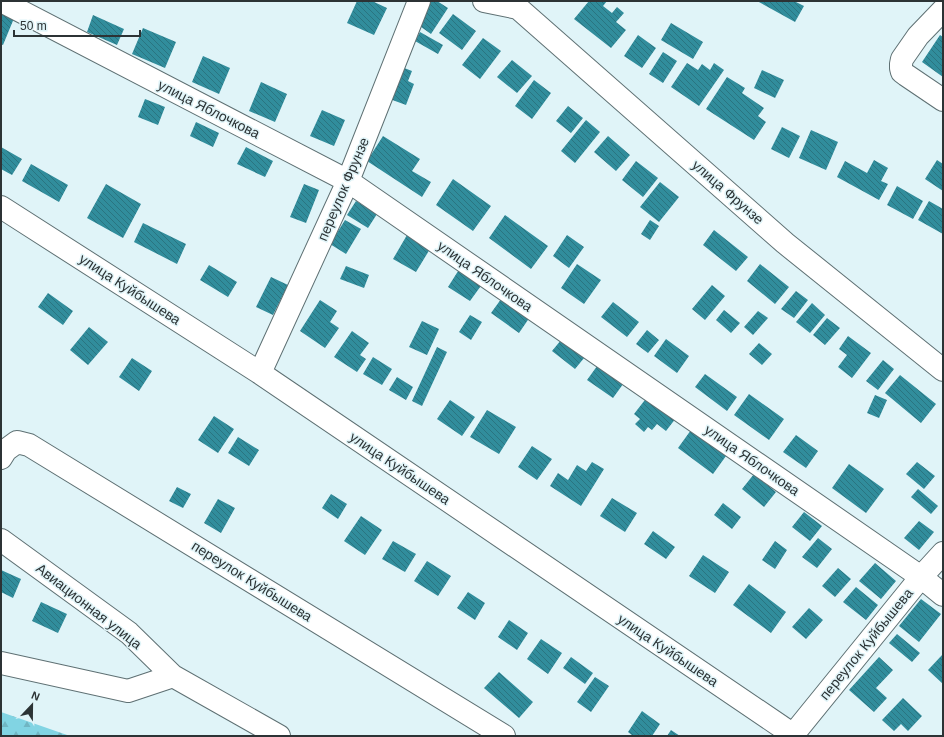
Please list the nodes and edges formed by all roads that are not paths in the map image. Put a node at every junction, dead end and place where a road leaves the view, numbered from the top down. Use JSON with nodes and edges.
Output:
{"nodes":[{"id":1,"x":1,"y":1,"type":"edge"},
{"id":2,"x":484,"y":1,"type":"edge"},
{"id":3,"x":417,"y":2,"type":"edge"},
{"id":4,"x":517,"y":4,"type":"edge"},
{"id":5,"x":943,"y":10,"type":"edge"},
{"id":6,"x":943,"y":100,"type":"edge"},
{"id":7,"x":348,"y":181,"type":"junction"},
{"id":8,"x":1,"y":207,"type":"edge"},
{"id":9,"x":943,"y":370,"type":"edge"},
{"id":10,"x":260,"y":373,"type":"junction"},
{"id":11,"x":1,"y":458,"type":"edge"},
{"id":12,"x":1,"y":540,"type":"edge"},
{"id":13,"x":943,"y":553,"type":"edge"},
{"id":14,"x":920,"y":577,"type":"junction"},
{"id":15,"x":943,"y":595,"type":"edge"},
{"id":16,"x":1,"y":663,"type":"edge"},
{"id":17,"x":173,"y":676,"type":"junction"},
{"id":18,"x":793,"y":735,"type":"edge"},
{"id":19,"x":279,"y":736,"type":"edge"},
{"id":20,"x":504,"y":736,"type":"edge"}],
"edges":[{"from":1,"to":7,"type":"street","name":"улица Яблочкова"},
{"from":2,"to":4,"type":"street","name":"улица Фрунзе"},
{"from":3,"to":7,"type":"street","name":"переулок Фрунзе"},
{"from":4,"to":9,"type":"street","name":"улица Фрунзе"},
{"from":5,"to":6,"type":"street"},
{"from":7,"to":10,"type":"street","name":"переулок Фрунзе"},
{"from":7,"to":14,"type":"street","name":"улица Яблочкова"},
{"from":8,"to":10,"type":"street","name":"улица Куйбышева"},
{"from":10,"to":18,"type":"street","name":"улица Куйбышева"},
{"from":11,"to":20,"type":"street","name":"переулок Куйбышева"},
{"from":12,"to":17,"type":"street","name":"Авиационная улица"},
{"from":13,"to":14,"type":"street","name":"переулок Куйбышева"},
{"from":14,"to":15,"type":"street","name":"улица Яблочкова"},
{"from":14,"to":18,"type":"street","name":"переулок Куйбышева"},
{"from":16,"to":17,"type":"street"},
{"from":17,"to":19,"type":"street","name":"Авиационная улица"}]}
